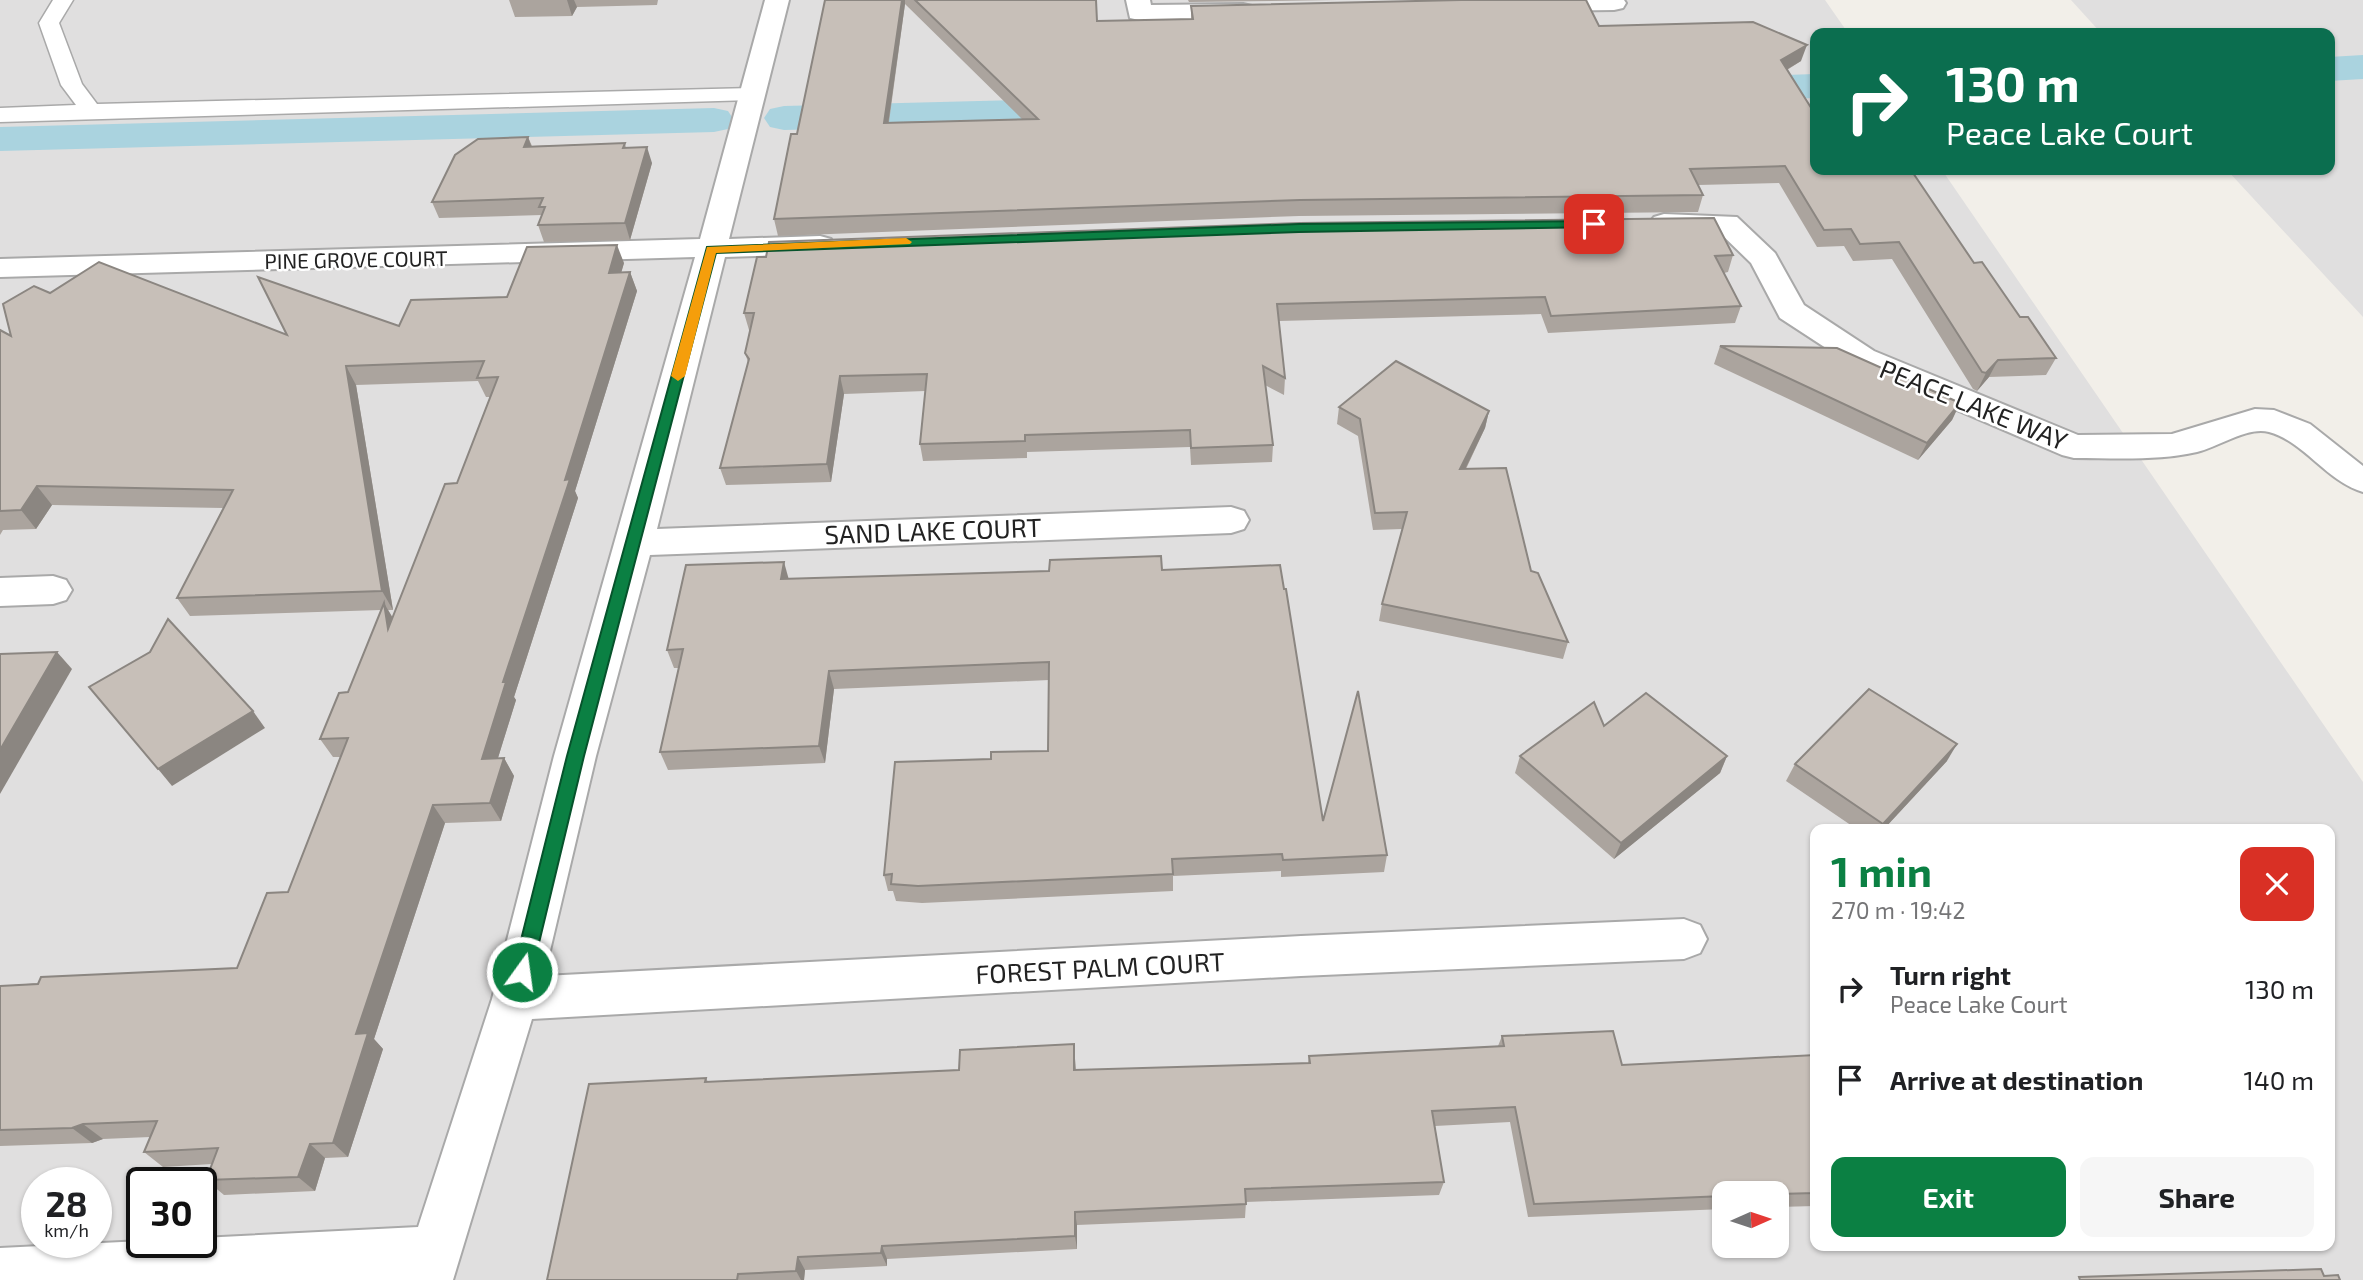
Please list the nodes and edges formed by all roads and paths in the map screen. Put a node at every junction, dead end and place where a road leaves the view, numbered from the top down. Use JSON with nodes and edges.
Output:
{"nodes":[{"id":1,"x":63,"y":0,"type":"edge"},
{"id":2,"x":777,"y":0,"type":"edge"},
{"id":3,"x":1138,"y":0,"type":"edge"},
{"id":4,"x":1614,"y":3,"type":"dead end"},
{"id":5,"x":1516,"y":5,"type":"edge"},
{"id":6,"x":1265,"y":10,"type":"edge"},
{"id":7,"x":752,"y":94,"type":"junction"},
{"id":8,"x":91,"y":111,"type":"junction"},
{"id":9,"x":0,"y":115,"type":"edge"},
{"id":10,"x":1631,"y":224,"type":"edge"},
{"id":11,"x":851,"y":244,"type":"edge"},
{"id":12,"x":711,"y":250,"type":"junction"},
{"id":13,"x":0,"y":268,"type":"edge"},
{"id":14,"x":2363,"y":480,"type":"edge"},
{"id":15,"x":1231,"y":520,"type":"dead end"},
{"id":16,"x":635,"y":543,"type":"junction"},
{"id":17,"x":53,"y":590,"type":"dead end"},
{"id":18,"x":0,"y":592,"type":"edge"},
{"id":19,"x":1684,"y":939,"type":"dead end"},
{"id":20,"x":515,"y":999,"type":"junction"},
{"id":21,"x":430,"y":1266,"type":"edge"},
{"id":22,"x":0,"y":1274,"type":"edge"}],
"edges":[{"from":1,"to":8,"type":"lane"},
{"from":2,"to":7,"type":"street"},
{"from":3,"to":6,"type":"street"},
{"from":4,"to":5,"type":"street"},
{"from":7,"to":8,"type":"lane"},
{"from":7,"to":12,"type":"street"},
{"from":8,"to":9,"type":"lane"},
{"from":10,"to":14,"type":"street","name":"PEACE LAKE WAY"},
{"from":11,"to":12,"type":"street","name":"PINE GROVE COURT"},
{"from":12,"to":13,"type":"street","name":"PINE GROVE COURT"},
{"from":12,"to":16,"type":"street"},
{"from":15,"to":16,"type":"street","name":"SAND LAKE COURT"},
{"from":16,"to":20,"type":"street"},
{"from":17,"to":18,"type":"street"},
{"from":19,"to":20,"type":"street","name":"FOREST PALM COURT"},
{"from":20,"to":21,"type":"street"},
{"from":21,"to":22,"type":"street"}]}
